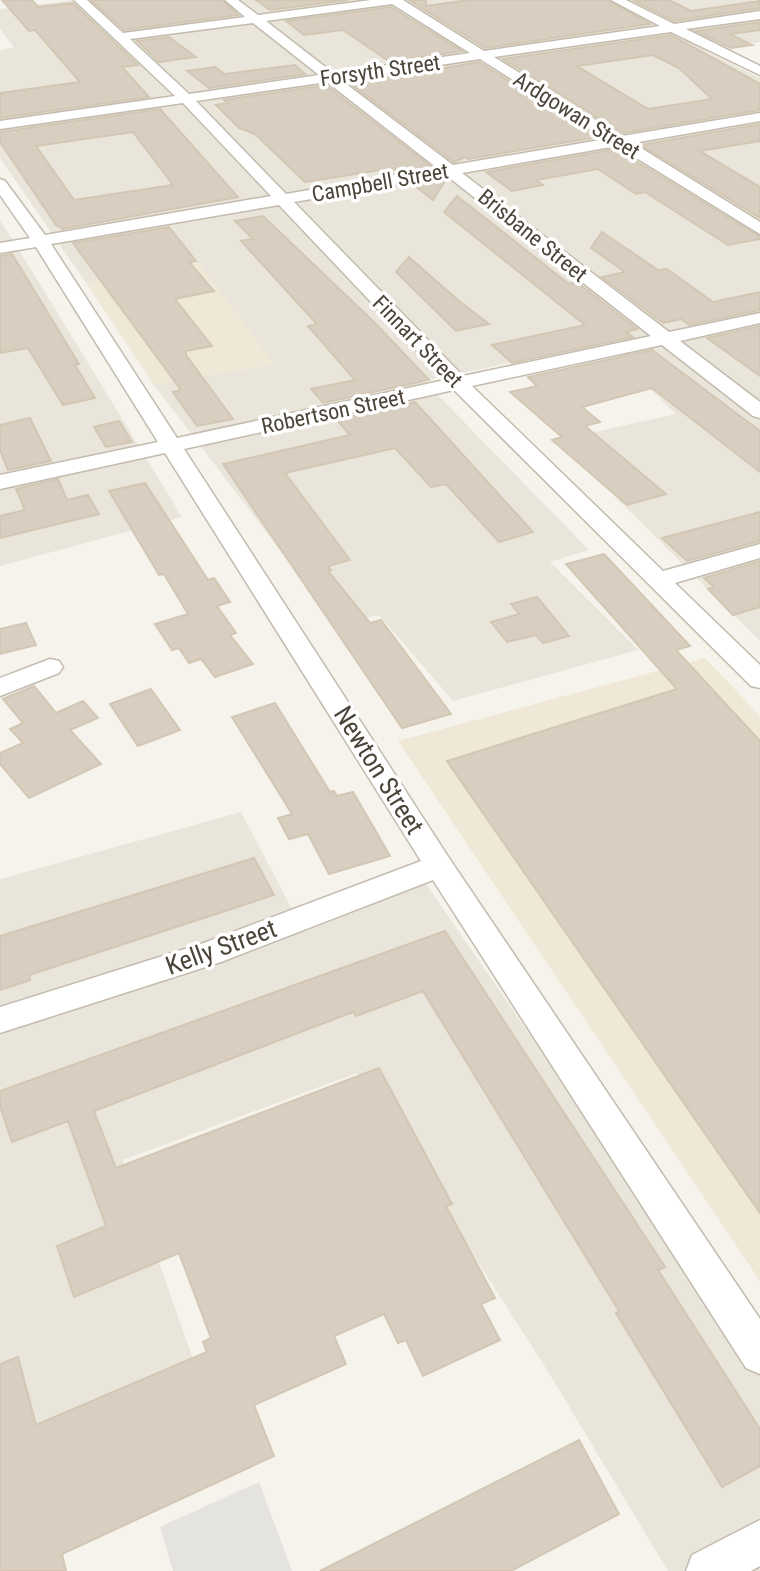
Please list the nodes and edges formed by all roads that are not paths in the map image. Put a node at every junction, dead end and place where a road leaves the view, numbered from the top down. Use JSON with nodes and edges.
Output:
{"nodes":[{"id":1,"x":80,"y":0,"type":"edge"},
{"id":2,"x":231,"y":0,"type":"edge"},
{"id":3,"x":395,"y":0,"type":"edge"},
{"id":4,"x":617,"y":0,"type":"edge"},
{"id":5,"x":760,"y":15,"type":"edge"},
{"id":6,"x":256,"y":18,"type":"junction"},
{"id":7,"x":673,"y":27,"type":"junction"},
{"id":8,"x":118,"y":37,"type":"junction"},
{"id":9,"x":483,"y":56,"type":"junction"},
{"id":10,"x":760,"y":71,"type":"edge"},
{"id":11,"x":334,"y":77,"type":"junction"},
{"id":12,"x":186,"y":98,"type":"junction"},
{"id":13,"x":760,"y":117,"type":"edge"},
{"id":14,"x":0,"y":125,"type":"edge"},
{"id":15,"x":619,"y":141,"type":"junction"},
{"id":16,"x":452,"y":170,"type":"junction"},
{"id":17,"x":0,"y":184,"type":"edge"},
{"id":18,"x":283,"y":199,"type":"junction"},
{"id":19,"x":760,"y":229,"type":"edge"},
{"id":20,"x":41,"y":241,"type":"junction"},
{"id":21,"x":0,"y":248,"type":"edge"},
{"id":22,"x":760,"y":318,"type":"edge"},
{"id":23,"x":664,"y":339,"type":"junction"},
{"id":24,"x":459,"y":384,"type":"junction"},
{"id":25,"x":760,"y":412,"type":"edge"},
{"id":26,"x":173,"y":446,"type":"junction"},
{"id":27,"x":0,"y":482,"type":"edge"},
{"id":28,"x":760,"y":551,"type":"edge"},
{"id":29,"x":658,"y":580,"type":"junction"},
{"id":30,"x":50,"y":667,"type":"dead end"},
{"id":31,"x":760,"y":680,"type":"edge"},
{"id":32,"x":0,"y":688,"type":"edge"},
{"id":33,"x":439,"y":866,"type":"junction"},
{"id":34,"x":0,"y":1020,"type":"edge"},
{"id":35,"x":760,"y":1354,"type":"edge"},
{"id":36,"x":760,"y":1542,"type":"edge"},
{"id":37,"x":708,"y":1571,"type":"edge"}],
"edges":[{"from":1,"to":8,"type":"street","name":"Finnart Street"},
{"from":2,"to":6,"type":"street","name":"Brisbane Street"},
{"from":3,"to":6,"type":"street"},
{"from":3,"to":9,"type":"street","name":"Ardgowan Street"},
{"from":4,"to":7,"type":"street"},
{"from":5,"to":7,"type":"street","name":"Forsyth Street"},
{"from":6,"to":8,"type":"street"},
{"from":6,"to":11,"type":"street","name":"Brisbane Street"},
{"from":7,"to":9,"type":"street","name":"Forsyth Street"},
{"from":7,"to":10,"type":"street"},
{"from":8,"to":12,"type":"street","name":"Finnart Street"},
{"from":9,"to":11,"type":"street","name":"Forsyth Street"},
{"from":9,"to":15,"type":"street","name":"Ardgowan Street"},
{"from":11,"to":12,"type":"street","name":"Forsyth Street"},
{"from":11,"to":16,"type":"street","name":"Brisbane Street"},
{"from":12,"to":14,"type":"street","name":"Forsyth Street"},
{"from":12,"to":18,"type":"street","name":"Finnart Street"},
{"from":13,"to":15,"type":"street","name":"Campbell Street"},
{"from":15,"to":16,"type":"street","name":"Campbell Street"},
{"from":15,"to":19,"type":"street","name":"Ardgowan Street"},
{"from":16,"to":18,"type":"street","name":"Campbell Street"},
{"from":16,"to":23,"type":"street","name":"Brisbane Street"},
{"from":17,"to":20,"type":"street","name":"Newton Street"},
{"from":18,"to":20,"type":"street","name":"Campbell Street"},
{"from":18,"to":24,"type":"street","name":"Finnart Street"},
{"from":20,"to":21,"type":"street","name":"Campbell Street"},
{"from":20,"to":26,"type":"street","name":"Newton Street"},
{"from":22,"to":23,"type":"street","name":"Robertson Street"},
{"from":23,"to":24,"type":"street","name":"Robertson Street"},
{"from":23,"to":25,"type":"street","name":"Brisbane Street"},
{"from":24,"to":26,"type":"street","name":"Robertson Street"},
{"from":24,"to":29,"type":"street","name":"Finnart Street"},
{"from":26,"to":27,"type":"street","name":"Robertson Street"},
{"from":26,"to":33,"type":"street","name":"Newton Street"},
{"from":28,"to":29,"type":"street"},
{"from":29,"to":31,"type":"street","name":"Finnart Street"},
{"from":30,"to":32,"type":"street"},
{"from":33,"to":34,"type":"street","name":"Kelly Street"},
{"from":33,"to":35,"type":"street","name":"Newton Street"},
{"from":36,"to":37,"type":"street"}]}
